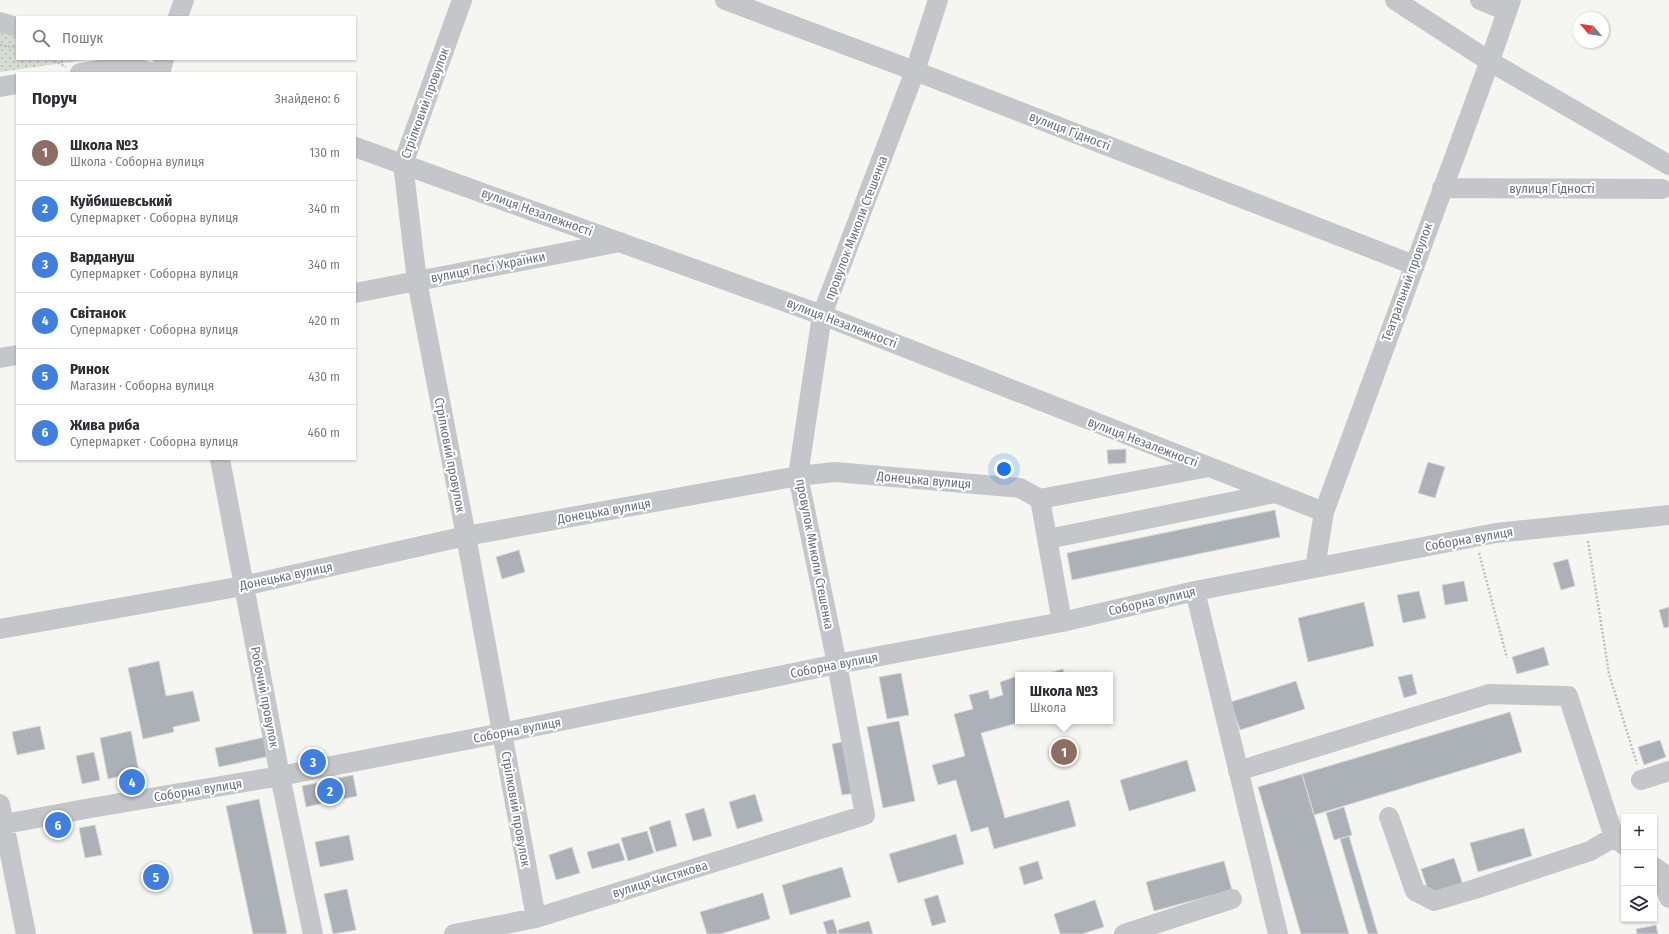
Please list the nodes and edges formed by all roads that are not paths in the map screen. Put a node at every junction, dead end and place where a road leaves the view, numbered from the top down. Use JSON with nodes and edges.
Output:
{"nodes":[{"id":1,"x":184,"y":0,"type":"edge"},
{"id":2,"x":462,"y":0,"type":"edge"},
{"id":3,"x":725,"y":0,"type":"edge"},
{"id":4,"x":938,"y":0,"type":"edge"},
{"id":5,"x":1395,"y":0,"type":"edge"},
{"id":6,"x":1480,"y":0,"type":"edge"},
{"id":7,"x":1509,"y":6,"type":"edge"},
{"id":8,"x":178,"y":16,"type":"edge"},
{"id":9,"x":0,"y":22,"type":"edge"},
{"id":10,"x":16,"y":27,"type":"edge"},
{"id":11,"x":164,"y":60,"type":"edge"},
{"id":12,"x":1489,"y":61,"type":"junction"},
{"id":13,"x":119,"y":62,"type":"edge"},
{"id":14,"x":915,"y":71,"type":"junction"},
{"id":15,"x":84,"y":72,"type":"edge"},
{"id":16,"x":149,"y":72,"type":"edge"},
{"id":17,"x":160,"y":72,"type":"edge"},
{"id":18,"x":16,"y":84,"type":"edge"},
{"id":19,"x":0,"y":87,"type":"edge"},
{"id":20,"x":356,"y":147,"type":"edge"},
{"id":21,"x":403,"y":164,"type":"junction"},
{"id":22,"x":1669,"y":165,"type":"edge"},
{"id":23,"x":1442,"y":188,"type":"junction"},
{"id":24,"x":1662,"y":188,"type":"dead end"},
{"id":25,"x":620,"y":242,"type":"junction"},
{"id":26,"x":1414,"y":265,"type":"junction"},
{"id":27,"x":417,"y":281,"type":"junction"},
{"id":28,"x":356,"y":293,"type":"edge"},
{"id":29,"x":822,"y":315,"type":"junction"},
{"id":30,"x":16,"y":355,"type":"edge"},
{"id":31,"x":0,"y":358,"type":"edge"},
{"id":32,"x":220,"y":460,"type":"edge"},
{"id":33,"x":1209,"y":468,"type":"junction"},
{"id":34,"x":798,"y":476,"type":"junction"},
{"id":35,"x":1275,"y":493,"type":"junction"},
{"id":36,"x":1040,"y":499,"type":"junction"},
{"id":37,"x":1324,"y":512,"type":"junction"},
{"id":38,"x":1669,"y":515,"type":"edge"},
{"id":39,"x":466,"y":536,"type":"junction"},
{"id":40,"x":1048,"y":539,"type":"junction"},
{"id":41,"x":1315,"y":568,"type":"junction"},
{"id":42,"x":244,"y":586,"type":"junction"},
{"id":43,"x":1195,"y":591,"type":"junction"},
{"id":44,"x":1062,"y":622,"type":"junction"},
{"id":45,"x":0,"y":629,"type":"edge"},
{"id":46,"x":837,"y":664,"type":"junction"},
{"id":47,"x":502,"y":733,"type":"junction"},
{"id":48,"x":1238,"y":771,"type":"junction"},
{"id":49,"x":1669,"y":771,"type":"edge"},
{"id":50,"x":280,"y":776,"type":"junction"},
{"id":51,"x":1641,"y":780,"type":"road end"},
{"id":52,"x":0,"y":804,"type":"edge"},
{"id":53,"x":865,"y":815,"type":"joint"},
{"id":54,"x":1388,"y":817,"type":"dead end"},
{"id":55,"x":2,"y":825,"type":"edge"},
{"id":56,"x":1619,"y":841,"type":"edge"},
{"id":57,"x":1657,"y":869,"type":"edge"},
{"id":58,"x":1669,"y":898,"type":"edge"},
{"id":59,"x":1232,"y":899,"type":"dead end"},
{"id":60,"x":536,"y":918,"type":"junction"},
{"id":61,"x":26,"y":934,"type":"edge"},
{"id":62,"x":313,"y":934,"type":"edge"},
{"id":63,"x":454,"y":934,"type":"edge"},
{"id":64,"x":1124,"y":934,"type":"edge"},
{"id":65,"x":1278,"y":934,"type":"edge"}],
"edges":[{"from":1,"to":8,"type":"street"},
{"from":2,"to":21,"type":"street","name":"Стрілковий провулок"},
{"from":3,"to":14,"type":"street","name":"вулиця Гідності"},
{"from":4,"to":14,"type":"street","name":"провулок Миколи Стешенка"},
{"from":5,"to":12,"type":"street"},
{"from":6,"to":7,"type":"street"},
{"from":7,"to":12,"type":"street","name":"Театральний провулок"},
{"from":9,"to":10,"type":"street"},
{"from":11,"to":17,"type":"street"},
{"from":12,"to":22,"type":"street"},
{"from":12,"to":23,"type":"street","name":"Театральний провулок"},
{"from":13,"to":15,"type":"street"},
{"from":13,"to":16,"type":"street"},
{"from":14,"to":26,"type":"street","name":"вулиця Гідності"},
{"from":14,"to":29,"type":"street","name":"провулок Миколи Стешенка"},
{"from":18,"to":19,"type":"street"},
{"from":20,"to":21,"type":"street","name":"вулиця Незалежності"},
{"from":21,"to":25,"type":"street","name":"вулиця Незалежності"},
{"from":21,"to":27,"type":"street","name":"Стрілковий провулок"},
{"from":23,"to":24,"type":"street","name":"вулиця Гідності"},
{"from":23,"to":26,"type":"street","name":"Театральний провулок"},
{"from":25,"to":27,"type":"street","name":"вулиця Лесі Українки"},
{"from":25,"to":29,"type":"street","name":"вулиця Незалежності"},
{"from":26,"to":37,"type":"street","name":"Театральний провулок"},
{"from":27,"to":28,"type":"street","name":"вулиця Лесі Українки"},
{"from":27,"to":39,"type":"street","name":"Стрілковий провулок"},
{"from":29,"to":33,"type":"street","name":"вулиця Незалежності"},
{"from":29,"to":34,"type":"street","name":"провулок Миколи Стешенка"},
{"from":30,"to":31,"type":"street"},
{"from":32,"to":42,"type":"street","name":"Робочий провулок"},
{"from":33,"to":35,"type":"street","name":"вулиця Незалежності"},
{"from":33,"to":36,"type":"street"},
{"from":34,"to":36,"type":"street","name":"Донецька вулиця"},
{"from":34,"to":39,"type":"street","name":"Донецька вулиця"},
{"from":34,"to":46,"type":"street","name":"провулок Миколи Стешенка"},
{"from":35,"to":37,"type":"street","name":"вулиця Незалежності"},
{"from":35,"to":40,"type":"street"},
{"from":36,"to":40,"type":"street"},
{"from":37,"to":41,"type":"street","name":"Театральний провулок"},
{"from":38,"to":41,"type":"street","name":"Соборна вулиця"},
{"from":39,"to":42,"type":"street","name":"Донецька вулиця"},
{"from":39,"to":47,"type":"street","name":"Стрілковий провулок"},
{"from":40,"to":44,"type":"street"},
{"from":41,"to":43,"type":"street","name":"Соборна вулиця"},
{"from":42,"to":45,"type":"street","name":"Донецька вулиця"},
{"from":42,"to":50,"type":"street","name":"Робочий провулок"},
{"from":43,"to":44,"type":"street","name":"Соборна вулиця"},
{"from":43,"to":48,"type":"street"},
{"from":44,"to":46,"type":"street","name":"Соборна вулиця"},
{"from":46,"to":47,"type":"street","name":"Соборна вулиця"},
{"from":46,"to":53,"type":"street","name":"провулок Миколи Стешенка"},
{"from":47,"to":50,"type":"street","name":"Соборна вулиця"},
{"from":47,"to":60,"type":"street","name":"Стрілковий провулок"},
{"from":48,"to":56,"type":"street"},
{"from":48,"to":65,"type":"street"},
{"from":49,"to":51,"type":"street"},
{"from":50,"to":55,"type":"street","name":"Соборна вулиця"},
{"from":50,"to":62,"type":"street","name":"Робочий провулок"},
{"from":52,"to":55,"type":"street"},
{"from":53,"to":60,"type":"street","name":"вулиця Чистякова"},
{"from":54,"to":56,"type":"street"},
{"from":55,"to":61,"type":"street"},
{"from":57,"to":58,"type":"street"},
{"from":59,"to":64,"type":"street"},
{"from":60,"to":63,"type":"street","name":"вулиця Чистякова"}]}
